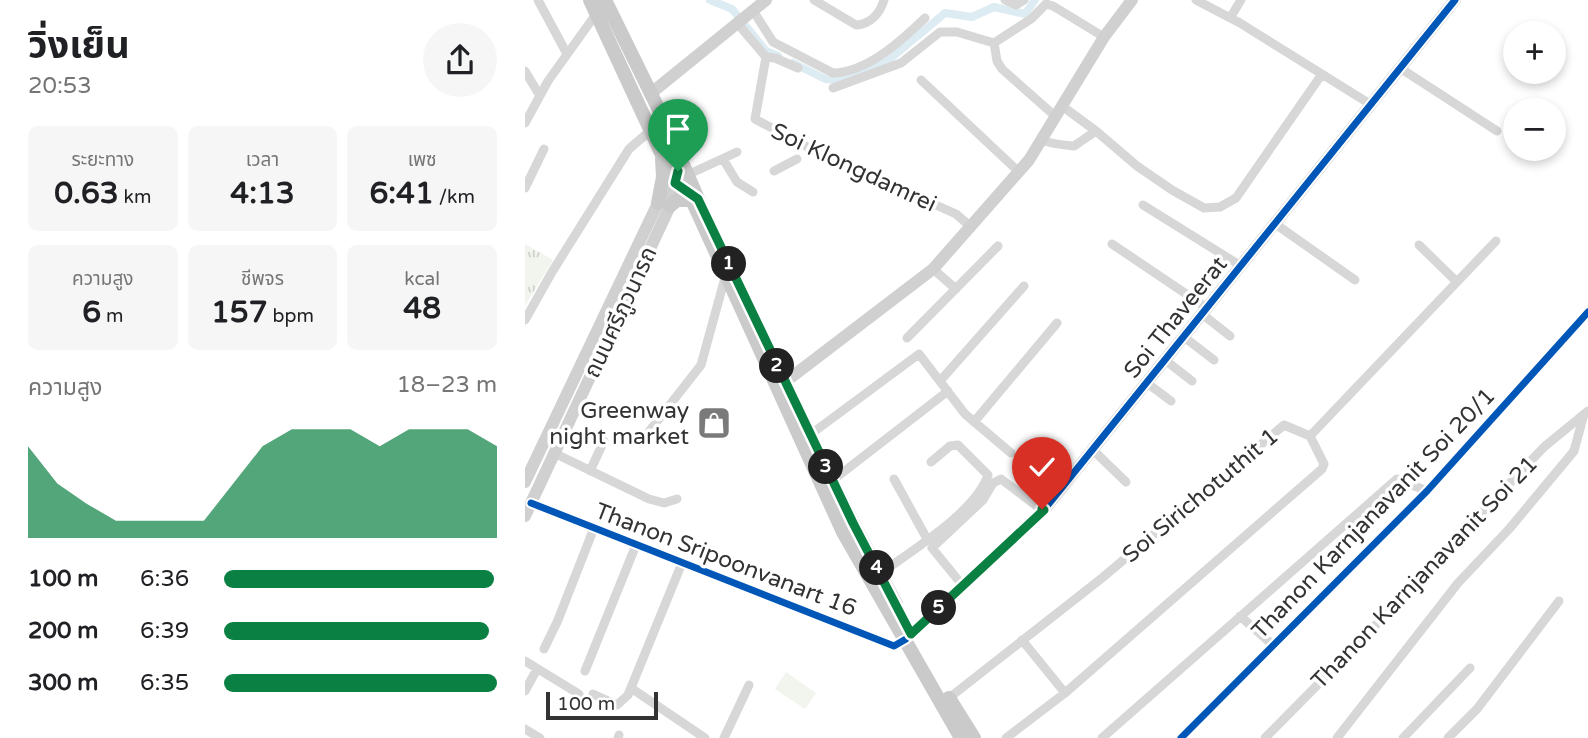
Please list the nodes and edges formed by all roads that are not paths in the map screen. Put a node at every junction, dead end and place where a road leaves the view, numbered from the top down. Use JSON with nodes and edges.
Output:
{"nodes":[{"id":1,"x":538,"y":0,"type":"edge"},
{"id":2,"x":590,"y":0,"type":"edge"},
{"id":3,"x":605,"y":0,"type":"edge"},
{"id":4,"x":766,"y":0,"type":"edge"},
{"id":5,"x":814,"y":0,"type":"edge"},
{"id":6,"x":884,"y":0,"type":"edge"},
{"id":7,"x":1005,"y":0,"type":"edge"},
{"id":8,"x":1024,"y":0,"type":"edge"},
{"id":9,"x":1132,"y":0,"type":"edge"},
{"id":10,"x":1196,"y":0,"type":"edge"},
{"id":11,"x":1241,"y":0,"type":"edge"},
{"id":12,"x":1455,"y":0,"type":"edge"},
{"id":13,"x":596,"y":14,"type":"junction"},
{"id":14,"x":746,"y":18,"type":"junction"},
{"id":15,"x":925,"y":18,"type":"dead end"},
{"id":16,"x":1230,"y":18,"type":"junction"},
{"id":17,"x":1104,"y":37,"type":"junction"},
{"id":18,"x":994,"y":43,"type":"junction"},
{"id":19,"x":567,"y":54,"type":"junction"},
{"id":20,"x":898,"y":55,"type":"junction"},
{"id":21,"x":766,"y":57,"type":"junction"},
{"id":22,"x":798,"y":68,"type":"dead end"},
{"id":23,"x":1400,"y":68,"type":"junction"},
{"id":24,"x":525,"y":71,"type":"edge"},
{"id":25,"x":1322,"y":74,"type":"junction"},
{"id":26,"x":921,"y":80,"type":"dead end"},
{"id":27,"x":833,"y":88,"type":"dead end"},
{"id":28,"x":650,"y":94,"type":"junction"},
{"id":29,"x":540,"y":96,"type":"junction"},
{"id":30,"x":1370,"y":104,"type":"junction"},
{"id":31,"x":1058,"y":111,"type":"junction"},
{"id":32,"x":526,"y":118,"type":"edge"},
{"id":33,"x":652,"y":130,"type":"junction"},
{"id":34,"x":1096,"y":131,"type":"junction"},
{"id":35,"x":1497,"y":131,"type":"dead end"},
{"id":36,"x":1042,"y":139,"type":"junction"},
{"id":37,"x":544,"y":149,"type":"dead end"},
{"id":38,"x":669,"y":152,"type":"junction"},
{"id":39,"x":737,"y":152,"type":"dead end"},
{"id":40,"x":723,"y":159,"type":"junction"},
{"id":41,"x":797,"y":159,"type":"dead end"},
{"id":42,"x":774,"y":171,"type":"dead end"},
{"id":43,"x":1019,"y":172,"type":"junction"},
{"id":44,"x":681,"y":179,"type":"junction"},
{"id":45,"x":525,"y":188,"type":"edge"},
{"id":46,"x":754,"y":192,"type":"dead end"},
{"id":47,"x":695,"y":200,"type":"junction"},
{"id":48,"x":664,"y":204,"type":"junction"},
{"id":49,"x":1143,"y":205,"type":"dead end"},
{"id":50,"x":1274,"y":223,"type":"junction"},
{"id":51,"x":971,"y":227,"type":"junction"},
{"id":52,"x":1496,"y":241,"type":"dead end"},
{"id":53,"x":1112,"y":244,"type":"dead end"},
{"id":54,"x":1419,"y":244,"type":"dead end"},
{"id":55,"x":998,"y":246,"type":"dead end"},
{"id":56,"x":1241,"y":266,"type":"junction"},
{"id":57,"x":933,"y":269,"type":"junction"},
{"id":58,"x":726,"y":274,"type":"junction"},
{"id":59,"x":1355,"y":280,"type":"dead end"},
{"id":60,"x":1457,"y":282,"type":"junction"},
{"id":61,"x":1024,"y":286,"type":"dead end"},
{"id":62,"x":956,"y":289,"type":"junction"},
{"id":63,"x":1205,"y":311,"type":"junction"},
{"id":64,"x":1588,"y":312,"type":"edge"},
{"id":65,"x":525,"y":320,"type":"edge"},
{"id":66,"x":1057,"y":323,"type":"dead end"},
{"id":67,"x":1230,"y":336,"type":"dead end"},
{"id":68,"x":1184,"y":337,"type":"junction"},
{"id":69,"x":907,"y":338,"type":"dead end"},
{"id":70,"x":1165,"y":360,"type":"junction"},
{"id":71,"x":1214,"y":360,"type":"dead end"},
{"id":72,"x":940,"y":381,"type":"junction"},
{"id":73,"x":1192,"y":381,"type":"dead end"},
{"id":74,"x":785,"y":382,"type":"junction"},
{"id":75,"x":1147,"y":383,"type":"junction"},
{"id":76,"x":947,"y":391,"type":"junction"},
{"id":77,"x":1171,"y":401,"type":"dead end"},
{"id":78,"x":1586,"y":413,"type":"edge"},
{"id":79,"x":555,"y":418,"type":"junction"},
{"id":80,"x":974,"y":422,"type":"junction"},
{"id":81,"x":568,"y":424,"type":"junction"},
{"id":82,"x":811,"y":435,"type":"junction"},
{"id":83,"x":1310,"y":436,"type":"junction"},
{"id":84,"x":604,"y":441,"type":"dead end"},
{"id":85,"x":639,"y":443,"type":"dead end"},
{"id":86,"x":1093,"y":450,"type":"junction"},
{"id":87,"x":554,"y":453,"type":"junction"},
{"id":88,"x":1011,"y":453,"type":"dead end"},
{"id":89,"x":931,"y":462,"type":"dead end"},
{"id":90,"x":590,"y":471,"type":"junction"},
{"id":91,"x":894,"y":479,"type":"dead end"},
{"id":92,"x":833,"y":480,"type":"junction"},
{"id":93,"x":525,"y":482,"type":"edge"},
{"id":94,"x":1126,"y":482,"type":"dead end"},
{"id":95,"x":1427,"y":491,"type":"junction"},
{"id":96,"x":677,"y":499,"type":"dead end"},
{"id":97,"x":531,"y":503,"type":"junction"},
{"id":98,"x":1044,"y":510,"type":"junction"},
{"id":99,"x":525,"y":516,"type":"edge"},
{"id":100,"x":594,"y":528,"type":"junction"},
{"id":101,"x":927,"y":539,"type":"junction"},
{"id":102,"x":636,"y":545,"type":"junction"},
{"id":103,"x":682,"y":563,"type":"junction"},
{"id":104,"x":880,"y":574,"type":"junction"},
{"id":105,"x":963,"y":586,"type":"junction"},
{"id":106,"x":1559,"y":601,"type":"dead end"},
{"id":107,"x":1240,"y":616,"type":"junction"},
{"id":108,"x":909,"y":637,"type":"junction"},
{"id":109,"x":1023,"y":640,"type":"junction"},
{"id":110,"x":1273,"y":645,"type":"junction"},
{"id":111,"x":544,"y":649,"type":"dead end"},
{"id":112,"x":525,"y":661,"type":"edge"},
{"id":113,"x":1470,"y":668,"type":"dead end"},
{"id":114,"x":537,"y":669,"type":"junction"},
{"id":115,"x":585,"y":671,"type":"dead end"},
{"id":116,"x":749,"y":685,"type":"dead end"},
{"id":117,"x":631,"y":688,"type":"junction"},
{"id":118,"x":525,"y":691,"type":"edge"},
{"id":119,"x":1065,"y":693,"type":"junction"},
{"id":120,"x":579,"y":694,"type":"dead end"},
{"id":121,"x":593,"y":694,"type":"dead end"},
{"id":122,"x":949,"y":698,"type":"junction"},
{"id":123,"x":525,"y":729,"type":"edge"},
{"id":124,"x":540,"y":738,"type":"edge"},
{"id":125,"x":705,"y":738,"type":"edge"},
{"id":126,"x":724,"y":738,"type":"edge"},
{"id":127,"x":961,"y":738,"type":"edge"},
{"id":128,"x":974,"y":738,"type":"edge"},
{"id":129,"x":1006,"y":738,"type":"edge"},
{"id":130,"x":1102,"y":738,"type":"edge"},
{"id":131,"x":1181,"y":738,"type":"edge"},
{"id":132,"x":1265,"y":738,"type":"edge"},
{"id":133,"x":1337,"y":738,"type":"edge"},
{"id":134,"x":1403,"y":738,"type":"edge"},
{"id":135,"x":1448,"y":738,"type":"edge"}],
"edges":[{"from":1,"to":19,"type":"street"},
{"from":2,"to":13,"type":"main road"},
{"from":3,"to":28,"type":"main road"},
{"from":4,"to":14,"type":"street"},
{"from":5,"to":6,"type":"street"},
{"from":7,"to":8,"type":"street"},
{"from":9,"to":17,"type":"street"},
{"from":10,"to":16,"type":"street"},
{"from":11,"to":16,"type":"street"},
{"from":12,"to":23,"type":"street","name":"Soi Thaveerat"},
{"from":13,"to":19,"type":"street"},
{"from":13,"to":33,"type":"main road"},
{"from":14,"to":20,"type":"street"},
{"from":14,"to":21,"type":"street"},
{"from":14,"to":28,"type":"street"},
{"from":15,"to":20,"type":"street"},
{"from":16,"to":25,"type":"street"},
{"from":17,"to":18,"type":"street"},
{"from":17,"to":31,"type":"street"},
{"from":18,"to":20,"type":"street"},
{"from":18,"to":31,"type":"street"},
{"from":19,"to":29,"type":"street"},
{"from":20,"to":27,"type":"street"},
{"from":21,"to":22,"type":"street"},
{"from":21,"to":51,"type":"street","name":"Soi Klongdamrei"},
{"from":23,"to":30,"type":"street","name":"Soi Thaveerat"},
{"from":23,"to":35,"type":"street"},
{"from":24,"to":29,"type":"street"},
{"from":25,"to":30,"type":"street"},
{"from":25,"to":34,"type":"street"},
{"from":26,"to":43,"type":"street"},
{"from":28,"to":38,"type":"main road"},
{"from":29,"to":32,"type":"street"},
{"from":30,"to":50,"type":"street","name":"Soi Thaveerat"},
{"from":31,"to":34,"type":"street"},
{"from":31,"to":36,"type":"street"},
{"from":33,"to":38,"type":"main road"},
{"from":33,"to":65,"type":"street"},
{"from":34,"to":36,"type":"street"},
{"from":36,"to":43,"type":"street"},
{"from":37,"to":45,"type":"street"},
{"from":38,"to":44,"type":"main road"},
{"from":38,"to":48,"type":"main road"},
{"from":39,"to":40,"type":"street","name":"Soi Klongdamrei"},
{"from":40,"to":44,"type":"street","name":"Soi Klongdamrei"},
{"from":40,"to":46,"type":"street"},
{"from":41,"to":42,"type":"street"},
{"from":43,"to":51,"type":"street"},
{"from":44,"to":47,"type":"main road"},
{"from":44,"to":48,"type":"street","name":"ถนนศรีภูวนารถ"},
{"from":47,"to":48,"type":"main road"},
{"from":47,"to":58,"type":"main road"},
{"from":47,"to":74,"type":"main road"},
{"from":48,"to":79,"type":"street","name":"ถนนศรีภูวนารถ"},
{"from":48,"to":81,"type":"street","name":"ถนนศรีภูวนารถ"},
{"from":49,"to":56,"type":"street"},
{"from":50,"to":56,"type":"street","name":"Soi Thaveerat"},
{"from":50,"to":59,"type":"street"},
{"from":51,"to":57,"type":"street"},
{"from":52,"to":60,"type":"street","name":"Soi Sirichotuthit 1"},
{"from":53,"to":63,"type":"street"},
{"from":54,"to":60,"type":"street"},
{"from":55,"to":62,"type":"street"},
{"from":56,"to":63,"type":"street","name":"Soi Thaveerat"},
{"from":57,"to":62,"type":"street"},
{"from":57,"to":74,"type":"street"},
{"from":58,"to":85,"type":"street"},
{"from":58,"to":108,"type":"main road"},
{"from":60,"to":83,"type":"street","name":"Soi Sirichotuthit 1"},
{"from":61,"to":72,"type":"street"},
{"from":62,"to":69,"type":"street"},
{"from":63,"to":67,"type":"street"},
{"from":63,"to":68,"type":"street","name":"Soi Thaveerat"},
{"from":64,"to":95,"type":"street","name":"Thanon Karnjanavanit Soi 20/1"},
{"from":66,"to":80,"type":"street"},
{"from":68,"to":70,"type":"street","name":"Soi Thaveerat"},
{"from":68,"to":71,"type":"street"},
{"from":70,"to":73,"type":"street"},
{"from":70,"to":75,"type":"street","name":"Soi Thaveerat"},
{"from":72,"to":76,"type":"street"},
{"from":72,"to":82,"type":"street"},
{"from":74,"to":82,"type":"main road"},
{"from":75,"to":77,"type":"street"},
{"from":75,"to":86,"type":"street","name":"Soi Thaveerat"},
{"from":76,"to":80,"type":"street"},
{"from":76,"to":92,"type":"street"},
{"from":78,"to":132,"type":"street","name":"Thanon Karnjanavanit Soi 21"},
{"from":78,"to":133,"type":"street"},
{"from":79,"to":81,"type":"street"},
{"from":79,"to":93,"type":"street","name":"ถนนศรีภูวนารถ"},
{"from":80,"to":88,"type":"street"},
{"from":81,"to":87,"type":"street","name":"ถนนศรีภูวนารถ"},
{"from":82,"to":92,"type":"main road"},
{"from":83,"to":109,"type":"street","name":"Soi Sirichotuthit 1"},
{"from":83,"to":119,"type":"street"},
{"from":84,"to":90,"type":"street"},
{"from":86,"to":94,"type":"street"},
{"from":86,"to":98,"type":"street","name":"Soi Thaveerat"},
{"from":87,"to":90,"type":"street"},
{"from":87,"to":97,"type":"street","name":"ถนนศรีภูวนารถ"},
{"from":89,"to":101,"type":"street"},
{"from":90,"to":96,"type":"street"},
{"from":91,"to":101,"type":"street"},
{"from":92,"to":104,"type":"main road"},
{"from":95,"to":107,"type":"street"},
{"from":95,"to":110,"type":"street","name":"Thanon Karnjanavanit Soi 20/1"},
{"from":97,"to":99,"type":"street","name":"ถนนศรีภูวนารถ"},
{"from":97,"to":100,"type":"street","name":"Thanon Sripoonvanart 16"},
{"from":98,"to":105,"type":"street","name":"Soi Thaveerat"},
{"from":98,"to":105,"type":"street"},
{"from":100,"to":102,"type":"street","name":"Thanon Sripoonvanart 16"},
{"from":100,"to":111,"type":"street"},
{"from":101,"to":104,"type":"street"},
{"from":102,"to":103,"type":"street","name":"Thanon Sripoonvanart 16"},
{"from":102,"to":115,"type":"street"},
{"from":103,"to":108,"type":"street","name":"Thanon Sripoonvanart 16"},
{"from":103,"to":117,"type":"street"},
{"from":104,"to":108,"type":"main road"},
{"from":105,"to":108,"type":"street","name":"Soi Thaveerat"},
{"from":106,"to":135,"type":"street"},
{"from":107,"to":110,"type":"street"},
{"from":107,"to":130,"type":"street"},
{"from":108,"to":122,"type":"main road"},
{"from":108,"to":127,"type":"main road"},
{"from":109,"to":119,"type":"street"},
{"from":109,"to":122,"type":"street","name":"Soi Sirichotuthit 1"},
{"from":110,"to":131,"type":"street","name":"Thanon Karnjanavanit Soi 20/1"},
{"from":112,"to":114,"type":"street"},
{"from":113,"to":134,"type":"street"},
{"from":114,"to":118,"type":"street"},
{"from":114,"to":120,"type":"street"},
{"from":116,"to":126,"type":"street"},
{"from":117,"to":121,"type":"street"},
{"from":117,"to":125,"type":"street"},
{"from":119,"to":129,"type":"street"},
{"from":122,"to":128,"type":"main road"},
{"from":123,"to":124,"type":"street"}]}
